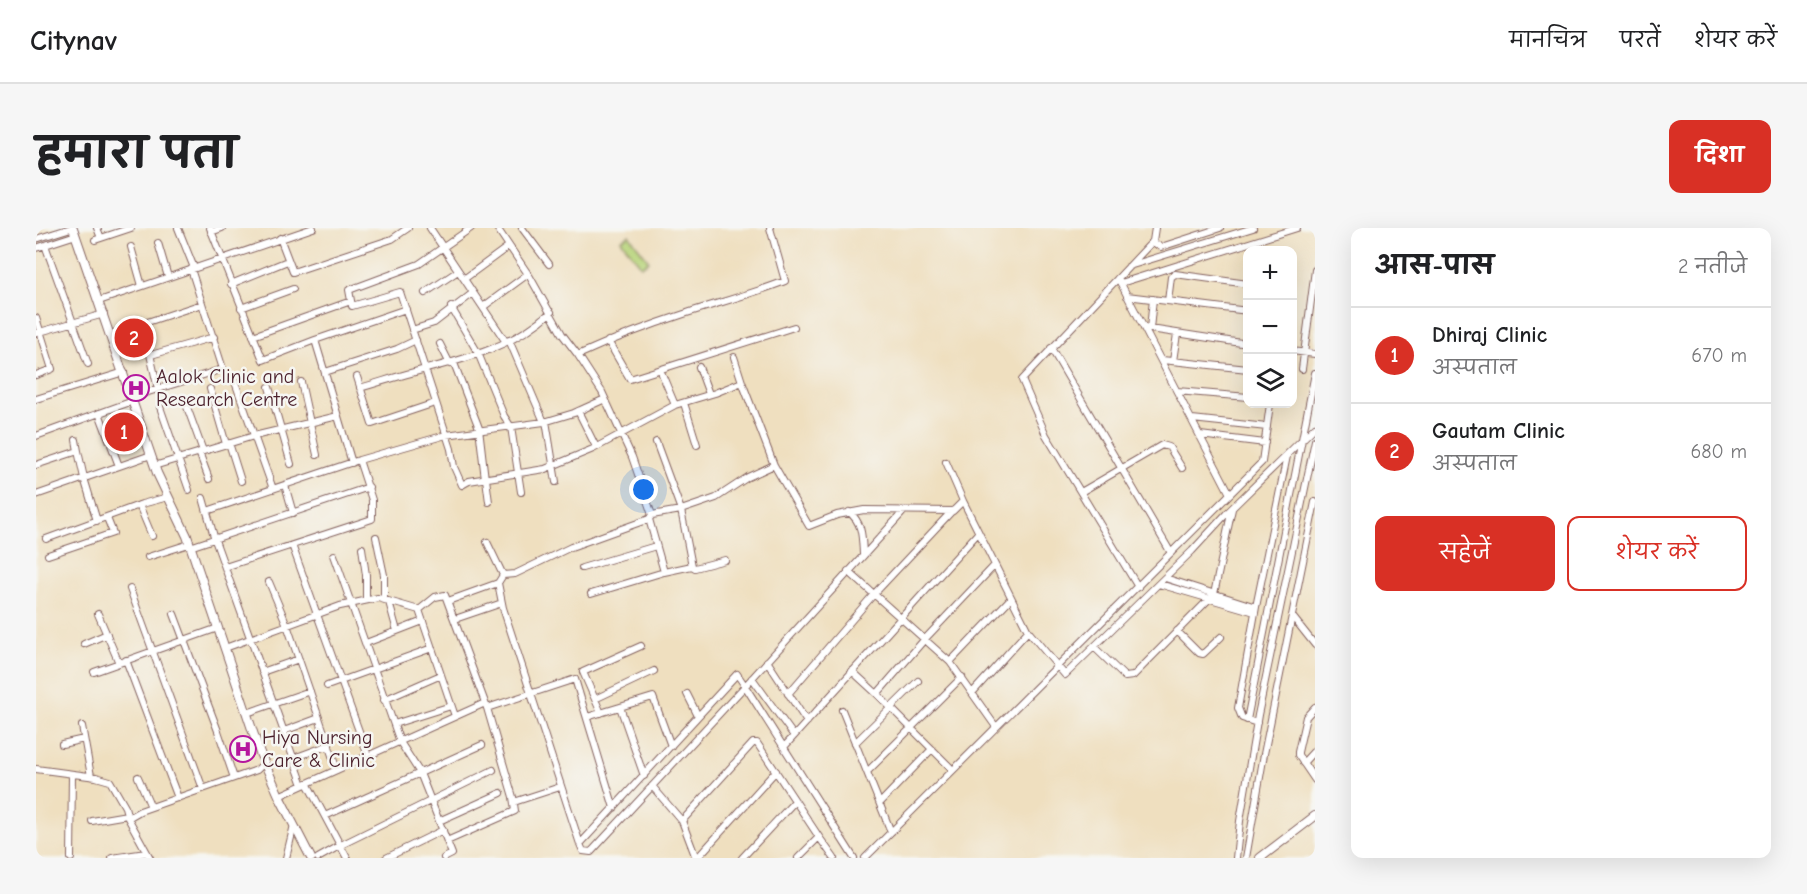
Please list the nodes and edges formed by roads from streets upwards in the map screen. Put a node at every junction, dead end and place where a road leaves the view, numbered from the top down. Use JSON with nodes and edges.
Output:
{"nodes":[{"id":1,"x":45,"y":228,"type":"edge"},
{"id":2,"x":97,"y":228,"type":"edge"},
{"id":3,"x":131,"y":228,"type":"edge"},
{"id":4,"x":178,"y":228,"type":"edge"},
{"id":5,"x":222,"y":228,"type":"edge"},
{"id":6,"x":313,"y":228,"type":"edge"},
{"id":7,"x":408,"y":228,"type":"edge"},
{"id":8,"x":430,"y":228,"type":"edge"},
{"id":9,"x":471,"y":228,"type":"edge"},
{"id":10,"x":497,"y":228,"type":"edge"},
{"id":11,"x":522,"y":228,"type":"edge"},
{"id":12,"x":770,"y":228,"type":"edge"},
{"id":13,"x":1220,"y":228,"type":"edge"},
{"id":14,"x":1253,"y":228,"type":"edge"},
{"id":15,"x":1297,"y":228,"type":"edge"},
{"id":16,"x":1156,"y":229,"type":"edge"},
{"id":17,"x":74,"y":230,"type":"edge"},
{"id":18,"x":211,"y":230,"type":"edge"},
{"id":19,"x":48,"y":235,"type":"junction"},
{"id":20,"x":280,"y":238,"type":"junction"},
{"id":21,"x":36,"y":239,"type":"edge"},
{"id":22,"x":1153,"y":241,"type":"junction"},
{"id":23,"x":158,"y":243,"type":"dead end"},
{"id":24,"x":45,"y":245,"type":"junction"},
{"id":25,"x":509,"y":246,"type":"junction"},
{"id":26,"x":131,"y":247,"type":"dead end"},
{"id":27,"x":36,"y":248,"type":"edge"},
{"id":28,"x":443,"y":248,"type":"junction"},
{"id":29,"x":221,"y":259,"type":"junction"},
{"id":30,"x":285,"y":262,"type":"dead end"},
{"id":31,"x":549,"y":264,"type":"dead end"},
{"id":32,"x":1129,"y":266,"type":"junction"},
{"id":33,"x":192,"y":269,"type":"junction"},
{"id":34,"x":1315,"y":270,"type":"edge"},
{"id":35,"x":458,"y":271,"type":"junction"},
{"id":36,"x":528,"y":274,"type":"junction"},
{"id":37,"x":168,"y":277,"type":"junction"},
{"id":38,"x":464,"y":279,"type":"junction"},
{"id":39,"x":1119,"y":280,"type":"junction"},
{"id":40,"x":1243,"y":283,"type":"edge"},
{"id":41,"x":231,"y":284,"type":"junction"},
{"id":42,"x":142,"y":286,"type":"junction"},
{"id":43,"x":293,"y":289,"type":"dead end"},
{"id":44,"x":425,"y":293,"type":"dead end"},
{"id":45,"x":474,"y":293,"type":"junction"},
{"id":46,"x":1127,"y":296,"type":"junction"},
{"id":47,"x":1153,"y":299,"type":"junction"},
{"id":48,"x":99,"y":301,"type":"junction"},
{"id":49,"x":351,"y":301,"type":"junction"},
{"id":50,"x":1168,"y":301,"type":"junction"},
{"id":51,"x":202,"y":304,"type":"junction"},
{"id":52,"x":241,"y":308,"type":"junction"},
{"id":53,"x":452,"y":308,"type":"junction"},
{"id":54,"x":483,"y":308,"type":"junction"},
{"id":55,"x":406,"y":309,"type":"junction"},
{"id":56,"x":1243,"y":310,"type":"edge"},
{"id":57,"x":551,"y":312,"type":"junction"},
{"id":58,"x":104,"y":314,"type":"junction"},
{"id":59,"x":36,"y":318,"type":"edge"},
{"id":60,"x":74,"y":323,"type":"junction"},
{"id":61,"x":143,"y":324,"type":"junction"},
{"id":62,"x":794,"y":327,"type":"dead end"},
{"id":63,"x":1147,"y":329,"type":"junction"},
{"id":64,"x":412,"y":330,"type":"junction"},
{"id":65,"x":38,"y":332,"type":"edge"},
{"id":66,"x":111,"y":334,"type":"junction"},
{"id":67,"x":1177,"y":334,"type":"junction"},
{"id":68,"x":253,"y":336,"type":"junction"},
{"id":69,"x":214,"y":337,"type":"junction"},
{"id":70,"x":315,"y":340,"type":"junction"},
{"id":71,"x":416,"y":340,"type":"junction"},
{"id":72,"x":508,"y":341,"type":"junction"},
{"id":73,"x":608,"y":341,"type":"junction"},
{"id":74,"x":1243,"y":343,"type":"edge"},
{"id":75,"x":440,"y":344,"type":"dead end"},
{"id":76,"x":1051,"y":348,"type":"junction"},
{"id":77,"x":1297,"y":351,"type":"edge"},
{"id":78,"x":1305,"y":352,"type":"junction"},
{"id":79,"x":478,"y":354,"type":"junction"},
{"id":80,"x":1315,"y":354,"type":"edge"},
{"id":81,"x":150,"y":355,"type":"junction"},
{"id":82,"x":578,"y":355,"type":"junction"},
{"id":83,"x":734,"y":357,"type":"dead end"},
{"id":84,"x":1162,"y":360,"type":"junction"},
{"id":85,"x":1173,"y":362,"type":"junction"},
{"id":86,"x":452,"y":363,"type":"junction"},
{"id":87,"x":88,"y":364,"type":"dead end"},
{"id":88,"x":699,"y":367,"type":"dead end"},
{"id":89,"x":425,"y":369,"type":"junction"},
{"id":90,"x":1243,"y":369,"type":"edge"},
{"id":91,"x":1302,"y":369,"type":"dead end"},
{"id":92,"x":124,"y":372,"type":"junction"},
{"id":93,"x":325,"y":372,"type":"junction"},
{"id":94,"x":1315,"y":373,"type":"edge"},
{"id":95,"x":662,"y":374,"type":"dead end"},
{"id":96,"x":36,"y":375,"type":"edge"},
{"id":97,"x":357,"y":377,"type":"dead end"},
{"id":98,"x":235,"y":382,"type":"dead end"},
{"id":99,"x":301,"y":382,"type":"dead end"},
{"id":100,"x":742,"y":382,"type":"junction"},
{"id":101,"x":269,"y":387,"type":"dead end"},
{"id":102,"x":360,"y":388,"type":"junction"},
{"id":103,"x":158,"y":389,"type":"junction"},
{"id":104,"x":210,"y":389,"type":"dead end"},
{"id":105,"x":1177,"y":391,"type":"junction"},
{"id":106,"x":709,"y":394,"type":"junction"},
{"id":107,"x":1243,"y":397,"type":"edge"},
{"id":108,"x":36,"y":399,"type":"edge"},
{"id":109,"x":133,"y":399,"type":"junction"},
{"id":110,"x":605,"y":399,"type":"junction"},
{"id":111,"x":435,"y":403,"type":"junction"},
{"id":112,"x":684,"y":403,"type":"junction"},
{"id":113,"x":675,"y":405,"type":"junction"},
{"id":114,"x":160,"y":407,"type":"dead end"},
{"id":115,"x":187,"y":407,"type":"dead end"},
{"id":116,"x":1269,"y":408,"type":"edge"},
{"id":117,"x":578,"y":411,"type":"junction"},
{"id":118,"x":99,"y":413,"type":"junction"},
{"id":119,"x":338,"y":416,"type":"junction"},
{"id":120,"x":1192,"y":419,"type":"junction"},
{"id":121,"x":310,"y":422,"type":"junction"},
{"id":122,"x":545,"y":422,"type":"junction"},
{"id":123,"x":511,"y":427,"type":"junction"},
{"id":124,"x":1267,"y":427,"type":"junction"},
{"id":125,"x":1315,"y":428,"type":"edge"},
{"id":126,"x":281,"y":430,"type":"junction"},
{"id":127,"x":479,"y":430,"type":"junction"},
{"id":128,"x":622,"y":433,"type":"junction"},
{"id":129,"x":446,"y":435,"type":"junction"},
{"id":130,"x":1200,"y":435,"type":"junction"},
{"id":131,"x":36,"y":436,"type":"edge"},
{"id":132,"x":254,"y":436,"type":"junction"},
{"id":133,"x":76,"y":440,"type":"dead end"},
{"id":134,"x":1303,"y":440,"type":"junction"},
{"id":135,"x":1315,"y":440,"type":"edge"},
{"id":136,"x":656,"y":442,"type":"dead end"},
{"id":137,"x":1265,"y":443,"type":"junction"},
{"id":138,"x":227,"y":444,"type":"junction"},
{"id":139,"x":697,"y":445,"type":"dead end"},
{"id":140,"x":596,"y":447,"type":"junction"},
{"id":141,"x":78,"y":451,"type":"junction"},
{"id":142,"x":201,"y":452,"type":"junction"},
{"id":143,"x":151,"y":455,"type":"junction"},
{"id":144,"x":317,"y":455,"type":"dead end"},
{"id":145,"x":1287,"y":456,"type":"junction"},
{"id":146,"x":177,"y":459,"type":"junction"},
{"id":147,"x":359,"y":460,"type":"junction"},
{"id":148,"x":946,"y":462,"type":"dead end"},
{"id":149,"x":352,"y":463,"type":"junction"},
{"id":150,"x":291,"y":464,"type":"dead end"},
{"id":151,"x":36,"y":465,"type":"edge"},
{"id":152,"x":774,"y":465,"type":"junction"},
{"id":153,"x":119,"y":466,"type":"junction"},
{"id":154,"x":154,"y":466,"type":"junction"},
{"id":155,"x":553,"y":466,"type":"junction"},
{"id":156,"x":1122,"y":468,"type":"junction"},
{"id":157,"x":1182,"y":468,"type":"dead end"},
{"id":158,"x":518,"y":473,"type":"junction"},
{"id":159,"x":84,"y":478,"type":"junction"},
{"id":160,"x":208,"y":478,"type":"dead end"},
{"id":161,"x":485,"y":479,"type":"junction"},
{"id":162,"x":241,"y":481,"type":"dead end"},
{"id":163,"x":556,"y":483,"type":"dead end"},
{"id":164,"x":285,"y":485,"type":"junction"},
{"id":165,"x":369,"y":487,"type":"junction"},
{"id":166,"x":273,"y":489,"type":"junction"},
{"id":167,"x":189,"y":490,"type":"dead end"},
{"id":168,"x":521,"y":492,"type":"dead end"},
{"id":169,"x":1081,"y":492,"type":"junction"},
{"id":170,"x":1230,"y":494,"type":"junction"},
{"id":171,"x":36,"y":495,"type":"edge"},
{"id":172,"x":168,"y":497,"type":"junction"},
{"id":173,"x":203,"y":498,"type":"dead end"},
{"id":174,"x":963,"y":501,"type":"junction"},
{"id":175,"x":489,"y":502,"type":"dead end"},
{"id":176,"x":1315,"y":502,"type":"edge"},
{"id":177,"x":139,"y":505,"type":"junction"},
{"id":178,"x":1232,"y":508,"type":"junction"},
{"id":179,"x":681,"y":510,"type":"junction"},
{"id":180,"x":207,"y":511,"type":"junction"},
{"id":181,"x":904,"y":511,"type":"junction"},
{"id":182,"x":952,"y":511,"type":"junction"},
{"id":183,"x":849,"y":512,"type":"junction"},
{"id":184,"x":293,"y":513,"type":"junction"},
{"id":185,"x":650,"y":517,"type":"junction"},
{"id":186,"x":107,"y":518,"type":"junction"},
{"id":187,"x":97,"y":521,"type":"junction"},
{"id":188,"x":978,"y":533,"type":"junction"},
{"id":189,"x":152,"y":536,"type":"dead end"},
{"id":190,"x":376,"y":537,"type":"dead end"},
{"id":191,"x":46,"y":539,"type":"dead end"},
{"id":192,"x":215,"y":540,"type":"junction"},
{"id":193,"x":488,"y":542,"type":"dead end"},
{"id":194,"x":190,"y":545,"type":"junction"},
{"id":195,"x":292,"y":545,"type":"junction"},
{"id":196,"x":656,"y":546,"type":"junction"},
{"id":197,"x":362,"y":548,"type":"dead end"},
{"id":198,"x":1172,"y":553,"type":"junction"},
{"id":199,"x":863,"y":554,"type":"junction"},
{"id":200,"x":48,"y":555,"type":"dead end"},
{"id":201,"x":334,"y":555,"type":"dead end"},
{"id":202,"x":148,"y":557,"type":"dead end"},
{"id":203,"x":725,"y":560,"type":"dead end"},
{"id":204,"x":692,"y":566,"type":"junction"},
{"id":205,"x":994,"y":566,"type":"junction"},
{"id":206,"x":225,"y":567,"type":"junction"},
{"id":207,"x":582,"y":568,"type":"dead end"},
{"id":208,"x":848,"y":571,"type":"junction"},
{"id":209,"x":1154,"y":571,"type":"junction"},
{"id":210,"x":664,"y":572,"type":"junction"},
{"id":211,"x":503,"y":574,"type":"junction"},
{"id":212,"x":1162,"y":581,"type":"junction"},
{"id":213,"x":269,"y":582,"type":"dead end"},
{"id":214,"x":498,"y":583,"type":"junction"},
{"id":215,"x":1138,"y":587,"type":"junction"},
{"id":216,"x":129,"y":589,"type":"dead end"},
{"id":217,"x":591,"y":594,"type":"dead end"},
{"id":218,"x":874,"y":594,"type":"junction"},
{"id":219,"x":1211,"y":596,"type":"junction"},
{"id":220,"x":1011,"y":598,"type":"junction"},
{"id":221,"x":366,"y":600,"type":"junction"},
{"id":222,"x":387,"y":600,"type":"junction"},
{"id":223,"x":448,"y":601,"type":"junction"},
{"id":224,"x":352,"y":603,"type":"junction"},
{"id":225,"x":502,"y":603,"type":"junction"},
{"id":226,"x":419,"y":610,"type":"junction"},
{"id":227,"x":1255,"y":610,"type":"junction"},
{"id":228,"x":98,"y":614,"type":"dead end"},
{"id":229,"x":174,"y":614,"type":"dead end"},
{"id":230,"x":316,"y":615,"type":"junction"},
{"id":231,"x":1292,"y":616,"type":"junction"},
{"id":232,"x":900,"y":618,"type":"junction"},
{"id":233,"x":455,"y":619,"type":"junction"},
{"id":234,"x":423,"y":621,"type":"junction"},
{"id":235,"x":287,"y":625,"type":"junction"},
{"id":236,"x":218,"y":628,"type":"junction"},
{"id":237,"x":397,"y":631,"type":"junction"},
{"id":238,"x":1028,"y":631,"type":"junction"},
{"id":239,"x":1177,"y":631,"type":"junction"},
{"id":240,"x":107,"y":634,"type":"junction"},
{"id":241,"x":1221,"y":637,"type":"dead end"},
{"id":242,"x":251,"y":639,"type":"junction"},
{"id":243,"x":924,"y":640,"type":"junction"},
{"id":244,"x":184,"y":642,"type":"junction"},
{"id":245,"x":84,"y":644,"type":"dead end"},
{"id":246,"x":366,"y":644,"type":"junction"},
{"id":247,"x":1315,"y":645,"type":"edge"},
{"id":248,"x":641,"y":646,"type":"dead end"},
{"id":249,"x":1094,"y":647,"type":"junction"},
{"id":250,"x":225,"y":648,"type":"junction"},
{"id":251,"x":432,"y":648,"type":"junction"},
{"id":252,"x":152,"y":652,"type":"junction"},
{"id":253,"x":299,"y":659,"type":"junction"},
{"id":254,"x":126,"y":660,"type":"junction"},
{"id":255,"x":767,"y":661,"type":"junction"},
{"id":256,"x":950,"y":662,"type":"junction"},
{"id":257,"x":119,"y":663,"type":"junction"},
{"id":258,"x":1057,"y":666,"type":"junction"},
{"id":259,"x":374,"y":668,"type":"junction"},
{"id":260,"x":852,"y":670,"type":"junction"},
{"id":261,"x":654,"y":671,"type":"dead end"},
{"id":262,"x":93,"y":672,"type":"dead end"},
{"id":263,"x":262,"y":672,"type":"junction"},
{"id":264,"x":441,"y":675,"type":"junction"},
{"id":265,"x":962,"y":677,"type":"junction"},
{"id":266,"x":753,"y":678,"type":"junction"},
{"id":267,"x":341,"y":681,"type":"junction"},
{"id":268,"x":918,"y":681,"type":"dead end"},
{"id":269,"x":327,"y":686,"type":"dead end"},
{"id":270,"x":745,"y":686,"type":"junction"},
{"id":271,"x":310,"y":691,"type":"junction"},
{"id":272,"x":973,"y":692,"type":"junction"},
{"id":273,"x":531,"y":693,"type":"junction"},
{"id":274,"x":687,"y":694,"type":"dead end"},
{"id":275,"x":788,"y":694,"type":"junction"},
{"id":276,"x":877,"y":694,"type":"junction"},
{"id":277,"x":595,"y":699,"type":"junction"},
{"id":278,"x":384,"y":700,"type":"junction"},
{"id":279,"x":273,"y":703,"type":"junction"},
{"id":280,"x":451,"y":706,"type":"junction"},
{"id":281,"x":486,"y":706,"type":"junction"},
{"id":282,"x":620,"y":707,"type":"junction"},
{"id":283,"x":891,"y":708,"type":"junction"},
{"id":284,"x":1315,"y":708,"type":"edge"},
{"id":285,"x":842,"y":710,"type":"dead end"},
{"id":286,"x":247,"y":713,"type":"junction"},
{"id":287,"x":600,"y":713,"type":"junction"},
{"id":288,"x":455,"y":716,"type":"junction"},
{"id":289,"x":698,"y":716,"type":"junction"},
{"id":290,"x":587,"y":717,"type":"junction"},
{"id":291,"x":319,"y":718,"type":"junction"},
{"id":292,"x":1247,"y":720,"type":"junction"},
{"id":293,"x":807,"y":722,"type":"junction"},
{"id":294,"x":1257,"y":723,"type":"junction"},
{"id":295,"x":394,"y":724,"type":"junction"},
{"id":296,"x":82,"y":726,"type":"dead end"},
{"id":297,"x":996,"y":727,"type":"junction"},
{"id":298,"x":911,"y":728,"type":"junction"},
{"id":299,"x":284,"y":731,"type":"junction"},
{"id":300,"x":794,"y":736,"type":"junction"},
{"id":301,"x":84,"y":739,"type":"junction"},
{"id":302,"x":400,"y":742,"type":"junction"},
{"id":303,"x":855,"y":742,"type":"junction"},
{"id":304,"x":62,"y":744,"type":"dead end"},
{"id":305,"x":329,"y":745,"type":"junction"},
{"id":306,"x":482,"y":746,"type":"dead end"},
{"id":307,"x":671,"y":746,"type":"junction"},
{"id":308,"x":784,"y":747,"type":"junction"},
{"id":309,"x":932,"y":749,"type":"junction"},
{"id":310,"x":1315,"y":750,"type":"edge"},
{"id":311,"x":368,"y":756,"type":"junction"},
{"id":312,"x":294,"y":758,"type":"junction"},
{"id":313,"x":264,"y":763,"type":"junction"},
{"id":314,"x":1303,"y":763,"type":"junction"},
{"id":315,"x":36,"y":769,"type":"edge"},
{"id":316,"x":337,"y":770,"type":"junction"},
{"id":317,"x":493,"y":770,"type":"dead end"},
{"id":318,"x":953,"y":770,"type":"junction"},
{"id":319,"x":776,"y":771,"type":"junction"},
{"id":320,"x":867,"y":772,"type":"junction"},
{"id":321,"x":420,"y":773,"type":"junction"},
{"id":322,"x":72,"y":774,"type":"junction"},
{"id":323,"x":91,"y":776,"type":"junction"},
{"id":324,"x":644,"y":776,"type":"junction"},
{"id":325,"x":138,"y":777,"type":"dead end"},
{"id":326,"x":234,"y":778,"type":"junction"},
{"id":327,"x":1315,"y":780,"type":"edge"},
{"id":328,"x":305,"y":784,"type":"junction"},
{"id":329,"x":652,"y":786,"type":"junction"},
{"id":330,"x":560,"y":787,"type":"junction"},
{"id":331,"x":203,"y":789,"type":"junction"},
{"id":332,"x":501,"y":793,"type":"dead end"},
{"id":333,"x":279,"y":796,"type":"junction"},
{"id":334,"x":178,"y":798,"type":"junction"},
{"id":335,"x":431,"y":801,"type":"junction"},
{"id":336,"x":795,"y":801,"type":"junction"},
{"id":337,"x":514,"y":802,"type":"junction"},
{"id":338,"x":880,"y":803,"type":"junction"},
{"id":339,"x":151,"y":807,"type":"junction"},
{"id":340,"x":614,"y":808,"type":"junction"},
{"id":341,"x":128,"y":816,"type":"junction"},
{"id":342,"x":324,"y":816,"type":"junction"},
{"id":343,"x":1315,"y":816,"type":"edge"},
{"id":344,"x":92,"y":820,"type":"dead end"},
{"id":345,"x":439,"y":821,"type":"junction"},
{"id":346,"x":682,"y":821,"type":"junction"},
{"id":347,"x":294,"y":825,"type":"junction"},
{"id":348,"x":443,"y":830,"type":"junction"},
{"id":349,"x":891,"y":832,"type":"junction"},
{"id":350,"x":819,"y":837,"type":"junction"},
{"id":351,"x":447,"y":841,"type":"junction"},
{"id":352,"x":580,"y":844,"type":"junction"},
{"id":353,"x":340,"y":845,"type":"junction"},
{"id":354,"x":148,"y":855,"type":"edge"},
{"id":355,"x":696,"y":857,"type":"edge"},
{"id":356,"x":71,"y":858,"type":"edge"},
{"id":357,"x":112,"y":858,"type":"edge"},
{"id":358,"x":286,"y":858,"type":"edge"},
{"id":359,"x":311,"y":858,"type":"edge"},
{"id":360,"x":318,"y":858,"type":"edge"},
{"id":361,"x":347,"y":858,"type":"edge"},
{"id":362,"x":386,"y":858,"type":"edge"},
{"id":363,"x":444,"y":858,"type":"edge"},
{"id":364,"x":742,"y":858,"type":"edge"},
{"id":365,"x":798,"y":858,"type":"edge"},
{"id":366,"x":834,"y":858,"type":"edge"},
{"id":367,"x":854,"y":858,"type":"edge"},
{"id":368,"x":865,"y":858,"type":"edge"},
{"id":369,"x":1236,"y":858,"type":"edge"},
{"id":370,"x":1246,"y":858,"type":"edge"},
{"id":371,"x":1260,"y":858,"type":"edge"}],
"edges":[{"from":1,"to":19,"type":"street"},
{"from":2,"to":3,"type":"street"},
{"from":4,"to":33,"type":"street"},
{"from":5,"to":18,"type":"street"},
{"from":6,"to":20,"type":"street"},
{"from":7,"to":20,"type":"street"},
{"from":8,"to":28,"type":"street"},
{"from":9,"to":28,"type":"street"},
{"from":10,"to":25,"type":"street"},
{"from":11,"to":31,"type":"street"},
{"from":12,"to":73,"type":"street"},
{"from":13,"to":22,"type":"street"},
{"from":14,"to":32,"type":"street"},
{"from":15,"to":39,"type":"street"},
{"from":16,"to":22,"type":"street"},
{"from":17,"to":19,"type":"street"},
{"from":17,"to":24,"type":"street"},
{"from":17,"to":48,"type":"street"},
{"from":18,"to":29,"type":"street"},
{"from":19,"to":21,"type":"street"},
{"from":20,"to":29,"type":"street"},
{"from":22,"to":32,"type":"street"},
{"from":23,"to":37,"type":"street"},
{"from":24,"to":27,"type":"street"},
{"from":24,"to":60,"type":"street"},
{"from":25,"to":36,"type":"street"},
{"from":25,"to":38,"type":"street"},
{"from":26,"to":42,"type":"street"},
{"from":28,"to":35,"type":"street"},
{"from":28,"to":49,"type":"street"},
{"from":29,"to":33,"type":"street"},
{"from":29,"to":41,"type":"street"},
{"from":30,"to":41,"type":"street"},
{"from":32,"to":39,"type":"street"},
{"from":33,"to":37,"type":"street"},
{"from":33,"to":51,"type":"street"},
{"from":34,"to":78,"type":"street"},
{"from":35,"to":38,"type":"street"},
{"from":35,"to":44,"type":"street"},
{"from":36,"to":54,"type":"street"},
{"from":36,"to":57,"type":"street"},
{"from":37,"to":42,"type":"street"},
{"from":38,"to":45,"type":"street"},
{"from":39,"to":46,"type":"street"},
{"from":39,"to":76,"type":"street"},
{"from":40,"to":50,"type":"street"},
{"from":41,"to":52,"type":"street"},
{"from":42,"to":48,"type":"street"},
{"from":43,"to":52,"type":"street"},
{"from":45,"to":53,"type":"street"},
{"from":45,"to":54,"type":"street"},
{"from":46,"to":47,"type":"street"},
{"from":46,"to":63,"type":"street"},
{"from":47,"to":50,"type":"street"},
{"from":47,"to":63,"type":"street"},
{"from":48,"to":58,"type":"street"},
{"from":49,"to":55,"type":"street"},
{"from":49,"to":68,"type":"street"},
{"from":50,"to":56,"type":"street"},
{"from":51,"to":61,"type":"street"},
{"from":51,"to":69,"type":"street"},
{"from":52,"to":68,"type":"street"},
{"from":53,"to":64,"type":"street"},
{"from":53,"to":79,"type":"street"},
{"from":54,"to":72,"type":"street"},
{"from":55,"to":64,"type":"street"},
{"from":55,"to":70,"type":"street"},
{"from":57,"to":72,"type":"street"},
{"from":57,"to":82,"type":"street"},
{"from":58,"to":60,"type":"street"},
{"from":58,"to":66,"type":"street"},
{"from":59,"to":65,"type":"street"},
{"from":60,"to":65,"type":"street"},
{"from":60,"to":87,"type":"street"},
{"from":61,"to":66,"type":"street"},
{"from":61,"to":81,"type":"street"},
{"from":62,"to":73,"type":"street"},
{"from":63,"to":67,"type":"street"},
{"from":63,"to":84,"type":"street"},
{"from":64,"to":71,"type":"street"},
{"from":65,"to":96,"type":"street"},
{"from":66,"to":92,"type":"street"},
{"from":67,"to":74,"type":"street"},
{"from":67,"to":85,"type":"street"},
{"from":68,"to":70,"type":"street"},
{"from":69,"to":81,"type":"street"},
{"from":69,"to":103,"type":"street"},
{"from":70,"to":93,"type":"street"},
{"from":71,"to":89,"type":"street"},
{"from":71,"to":93,"type":"street"},
{"from":72,"to":79,"type":"street"},
{"from":72,"to":122,"type":"street"},
{"from":73,"to":82,"type":"street"},
{"from":75,"to":86,"type":"street"},
{"from":76,"to":156,"type":"street"},
{"from":76,"to":169,"type":"street"},
{"from":77,"to":78,"type":"street"},
{"from":78,"to":80,"type":"street"},
{"from":78,"to":91,"type":"street"},
{"from":79,"to":86,"type":"street"},
{"from":79,"to":123,"type":"street"},
{"from":81,"to":103,"type":"street"},
{"from":82,"to":110,"type":"street"},
{"from":83,"to":100,"type":"street"},
{"from":84,"to":85,"type":"street"},
{"from":84,"to":105,"type":"street"},
{"from":85,"to":90,"type":"street"},
{"from":86,"to":89,"type":"street"},
{"from":86,"to":127,"type":"street"},
{"from":88,"to":106,"type":"street"},
{"from":89,"to":102,"type":"street"},
{"from":89,"to":111,"type":"street"},
{"from":92,"to":108,"type":"street"},
{"from":92,"to":109,"type":"street"},
{"from":93,"to":119,"type":"street"},
{"from":94,"to":134,"type":"street"},
{"from":95,"to":113,"type":"street"},
{"from":97,"to":102,"type":"street"},
{"from":98,"to":132,"type":"street"},
{"from":99,"to":121,"type":"street"},
{"from":100,"to":106,"type":"street"},
{"from":100,"to":152,"type":"street"},
{"from":101,"to":126,"type":"street"},
{"from":102,"to":111,"type":"street"},
{"from":103,"to":109,"type":"street"},
{"from":104,"to":138,"type":"street"},
{"from":105,"to":107,"type":"street"},
{"from":105,"to":120,"type":"street"},
{"from":106,"to":112,"type":"street"},
{"from":109,"to":118,"type":"street"},
{"from":109,"to":143,"type":"street"},
{"from":110,"to":117,"type":"street"},
{"from":110,"to":128,"type":"street"},
{"from":111,"to":129,"type":"street"},
{"from":112,"to":113,"type":"street"},
{"from":112,"to":139,"type":"street"},
{"from":113,"to":128,"type":"street"},
{"from":114,"to":146,"type":"street"},
{"from":115,"to":142,"type":"street"},
{"from":116,"to":124,"type":"street"},
{"from":117,"to":122,"type":"street"},
{"from":117,"to":140,"type":"street"},
{"from":118,"to":131,"type":"street"},
{"from":118,"to":153,"type":"street"},
{"from":119,"to":121,"type":"street"},
{"from":119,"to":149,"type":"street"},
{"from":120,"to":124,"type":"street"},
{"from":120,"to":130,"type":"street"},
{"from":121,"to":126,"type":"street"},
{"from":121,"to":144,"type":"street"},
{"from":122,"to":123,"type":"street"},
{"from":122,"to":155,"type":"street"},
{"from":123,"to":127,"type":"street"},
{"from":123,"to":158,"type":"street"},
{"from":124,"to":137,"type":"street"},
{"from":125,"to":134,"type":"street"},
{"from":126,"to":132,"type":"street"},
{"from":126,"to":150,"type":"street"},
{"from":127,"to":129,"type":"street"},
{"from":127,"to":161,"type":"street"},
{"from":128,"to":140,"type":"street"},
{"from":128,"to":185,"type":"street"},
{"from":129,"to":147,"type":"street"},
{"from":129,"to":161,"type":"street"},
{"from":130,"to":137,"type":"street"},
{"from":130,"to":170,"type":"street"},
{"from":132,"to":138,"type":"street"},
{"from":132,"to":166,"type":"street"},
{"from":133,"to":141,"type":"street"},
{"from":134,"to":145,"type":"street"},
{"from":134,"to":292,"type":"street"},
{"from":135,"to":294,"type":"street"},
{"from":136,"to":179,"type":"street"},
{"from":137,"to":170,"type":"street"},
{"from":138,"to":142,"type":"street"},
{"from":138,"to":162,"type":"street"},
{"from":140,"to":155,"type":"street"},
{"from":141,"to":151,"type":"street"},
{"from":141,"to":159,"type":"street"},
{"from":142,"to":146,"type":"street"},
{"from":142,"to":160,"type":"street"},
{"from":143,"to":153,"type":"street"},
{"from":143,"to":154,"type":"street"},
{"from":145,"to":178,"type":"street"},
{"from":145,"to":227,"type":"street"},
{"from":146,"to":154,"type":"street"},
{"from":146,"to":167,"type":"street"},
{"from":147,"to":149,"type":"street"},
{"from":147,"to":165,"type":"street"},
{"from":148,"to":174,"type":"street"},
{"from":149,"to":164,"type":"street"},
{"from":152,"to":179,"type":"street"},
{"from":152,"to":183,"type":"street"},
{"from":153,"to":159,"type":"street"},
{"from":154,"to":172,"type":"street"},
{"from":155,"to":158,"type":"street"},
{"from":155,"to":163,"type":"street"},
{"from":156,"to":157,"type":"street"},
{"from":156,"to":169,"type":"street"},
{"from":156,"to":198,"type":"street"},
{"from":158,"to":161,"type":"street"},
{"from":158,"to":168,"type":"street"},
{"from":159,"to":171,"type":"street"},
{"from":159,"to":187,"type":"street"},
{"from":161,"to":175,"type":"street"},
{"from":164,"to":166,"type":"street"},
{"from":164,"to":184,"type":"street"},
{"from":165,"to":184,"type":"street"},
{"from":165,"to":195,"type":"street"},
{"from":166,"to":180,"type":"street"},
{"from":169,"to":215,"type":"street"},
{"from":170,"to":198,"type":"street"},
{"from":172,"to":177,"type":"street"},
{"from":172,"to":194,"type":"street"},
{"from":173,"to":180,"type":"street"},
{"from":174,"to":182,"type":"street"},
{"from":174,"to":188,"type":"street"},
{"from":176,"to":231,"type":"street"},
{"from":177,"to":186,"type":"street"},
{"from":177,"to":189,"type":"street"},
{"from":178,"to":212,"type":"street"},
{"from":178,"to":219,"type":"street"},
{"from":179,"to":185,"type":"street"},
{"from":179,"to":204,"type":"street"},
{"from":180,"to":192,"type":"street"},
{"from":181,"to":182,"type":"street"},
{"from":181,"to":183,"type":"street"},
{"from":181,"to":199,"type":"street"},
{"from":182,"to":218,"type":"street"},
{"from":183,"to":199,"type":"street"},
{"from":184,"to":192,"type":"street"},
{"from":185,"to":196,"type":"street"},
{"from":185,"to":211,"type":"street"},
{"from":186,"to":187,"type":"street"},
{"from":186,"to":200,"type":"street"},
{"from":187,"to":191,"type":"street"},
{"from":188,"to":205,"type":"street"},
{"from":188,"to":232,"type":"street"},
{"from":190,"to":222,"type":"street"},
{"from":192,"to":194,"type":"street"},
{"from":192,"to":206,"type":"street"},
{"from":193,"to":211,"type":"street"},
{"from":194,"to":202,"type":"street"},
{"from":194,"to":236,"type":"street"},
{"from":195,"to":206,"type":"street"},
{"from":195,"to":230,"type":"street"},
{"from":196,"to":207,"type":"street"},
{"from":196,"to":210,"type":"street"},
{"from":197,"to":221,"type":"street"},
{"from":198,"to":209,"type":"street"},
{"from":199,"to":208,"type":"street"},
{"from":201,"to":224,"type":"street"},
{"from":203,"to":204,"type":"street"},
{"from":204,"to":210,"type":"street"},
{"from":205,"to":220,"type":"street"},
{"from":205,"to":243,"type":"street"},
{"from":206,"to":242,"type":"street"},
{"from":208,"to":218,"type":"street"},
{"from":208,"to":255,"type":"street"},
{"from":209,"to":212,"type":"street"},
{"from":209,"to":215,"type":"street"},
{"from":210,"to":217,"type":"street"},
{"from":211,"to":214,"type":"street"},
{"from":212,"to":219,"type":"street"},
{"from":212,"to":249,"type":"street"},
{"from":213,"to":235,"type":"street"},
{"from":214,"to":223,"type":"street"},
{"from":214,"to":225,"type":"street"},
{"from":215,"to":258,"type":"street"},
{"from":216,"to":252,"type":"street"},
{"from":218,"to":232,"type":"street"},
{"from":218,"to":275,"type":"street"},
{"from":219,"to":227,"type":"street"},
{"from":219,"to":239,"type":"street"},
{"from":220,"to":238,"type":"street"},
{"from":220,"to":256,"type":"street"},
{"from":221,"to":222,"type":"street"},
{"from":221,"to":224,"type":"street"},
{"from":222,"to":226,"type":"street"},
{"from":222,"to":237,"type":"street"},
{"from":223,"to":226,"type":"street"},
{"from":223,"to":233,"type":"street"},
{"from":224,"to":230,"type":"street"},
{"from":224,"to":246,"type":"street"},
{"from":225,"to":233,"type":"street"},
{"from":225,"to":273,"type":"street"},
{"from":226,"to":234,"type":"street"},
{"from":227,"to":292,"type":"street"},
{"from":228,"to":240,"type":"street"},
{"from":229,"to":244,"type":"street"},
{"from":230,"to":235,"type":"street"},
{"from":230,"to":267,"type":"street"},
{"from":231,"to":247,"type":"street"},
{"from":231,"to":370,"type":"street"},
{"from":232,"to":243,"type":"street"},
{"from":232,"to":260,"type":"street"},
{"from":233,"to":281,"type":"street"},
{"from":234,"to":237,"type":"street"},
{"from":234,"to":251,"type":"street"},
{"from":235,"to":242,"type":"street"},
{"from":235,"to":253,"type":"street"},
{"from":236,"to":244,"type":"street"},
{"from":236,"to":250,"type":"street"},
{"from":237,"to":246,"type":"street"},
{"from":238,"to":258,"type":"street"},
{"from":238,"to":272,"type":"street"},
{"from":239,"to":241,"type":"street"},
{"from":239,"to":249,"type":"street"},
{"from":240,"to":245,"type":"street"},
{"from":240,"to":257,"type":"street"},
{"from":242,"to":250,"type":"street"},
{"from":242,"to":263,"type":"street"},
{"from":243,"to":256,"type":"street"},
{"from":243,"to":276,"type":"street"},
{"from":244,"to":252,"type":"street"},
{"from":244,"to":326,"type":"street"},
{"from":246,"to":259,"type":"street"},
{"from":248,"to":277,"type":"street"},
{"from":249,"to":258,"type":"street"},
{"from":250,"to":286,"type":"street"},
{"from":251,"to":259,"type":"street"},
{"from":251,"to":264,"type":"street"},
{"from":252,"to":254,"type":"street"},
{"from":252,"to":331,"type":"street"},
{"from":253,"to":263,"type":"street"},
{"from":253,"to":271,"type":"street"},
{"from":254,"to":257,"type":"street"},
{"from":254,"to":334,"type":"street"},
{"from":255,"to":266,"type":"street"},
{"from":255,"to":275,"type":"street"},
{"from":256,"to":265,"type":"street"},
{"from":257,"to":262,"type":"street"},
{"from":258,"to":297,"type":"street"},
{"from":259,"to":267,"type":"street"},
{"from":259,"to":278,"type":"street"},
{"from":260,"to":276,"type":"street"},
{"from":260,"to":293,"type":"street"},
{"from":261,"to":277,"type":"street"},
{"from":263,"to":279,"type":"street"},
{"from":264,"to":278,"type":"street"},
{"from":264,"to":280,"type":"street"},
{"from":265,"to":272,"type":"street"},
{"from":265,"to":298,"type":"street"},
{"from":266,"to":270,"type":"street"},
{"from":266,"to":300,"type":"street"},
{"from":267,"to":269,"type":"street"},
{"from":267,"to":311,"type":"street"},
{"from":268,"to":283,"type":"street"},
{"from":270,"to":289,"type":"street"},
{"from":270,"to":308,"type":"street"},
{"from":270,"to":329,"type":"street"},
{"from":271,"to":279,"type":"street"},
{"from":271,"to":291,"type":"street"},
{"from":272,"to":297,"type":"street"},
{"from":273,"to":281,"type":"street"},
{"from":273,"to":290,"type":"street"},
{"from":273,"to":330,"type":"street"},
{"from":274,"to":289,"type":"street"},
{"from":275,"to":293,"type":"street"},
{"from":276,"to":283,"type":"street"},
{"from":277,"to":287,"type":"street"},
{"from":278,"to":295,"type":"street"},
{"from":279,"to":286,"type":"street"},
{"from":279,"to":299,"type":"street"},
{"from":280,"to":288,"type":"street"},
{"from":280,"to":295,"type":"street"},
{"from":281,"to":288,"type":"street"},
{"from":281,"to":337,"type":"street"},
{"from":282,"to":287,"type":"street"},
{"from":282,"to":307,"type":"street"},
{"from":282,"to":324,"type":"street"},
{"from":283,"to":298,"type":"street"},
{"from":283,"to":303,"type":"street"},
{"from":284,"to":314,"type":"street"},
{"from":285,"to":303,"type":"street"},
{"from":286,"to":313,"type":"street"},
{"from":287,"to":290,"type":"street"},
{"from":288,"to":302,"type":"street"},
{"from":289,"to":307,"type":"street"},
{"from":290,"to":340,"type":"street"},
{"from":291,"to":299,"type":"street"},
{"from":291,"to":305,"type":"street"},
{"from":292,"to":294,"type":"street"},
{"from":293,"to":300,"type":"street"},
{"from":294,"to":369,"type":"street"},
{"from":295,"to":302,"type":"street"},
{"from":296,"to":301,"type":"street"},
{"from":297,"to":318,"type":"street"},
{"from":298,"to":309,"type":"street"},
{"from":298,"to":320,"type":"street"},
{"from":299,"to":312,"type":"street"},
{"from":300,"to":308,"type":"street"},
{"from":301,"to":304,"type":"street"},
{"from":301,"to":323,"type":"street"},
{"from":302,"to":311,"type":"street"},
{"from":302,"to":321,"type":"street"},
{"from":303,"to":320,"type":"street"},
{"from":305,"to":312,"type":"street"},
{"from":305,"to":316,"type":"street"},
{"from":306,"to":321,"type":"street"},
{"from":307,"to":324,"type":"street"},
{"from":308,"to":367,"type":"street"},
{"from":309,"to":318,"type":"street"},
{"from":309,"to":338,"type":"street"},
{"from":310,"to":314,"type":"street"},
{"from":311,"to":316,"type":"street"},
{"from":312,"to":328,"type":"street"},
{"from":313,"to":326,"type":"street"},
{"from":313,"to":333,"type":"street"},
{"from":314,"to":327,"type":"street"},
{"from":315,"to":322,"type":"street"},
{"from":316,"to":328,"type":"street"},
{"from":317,"to":335,"type":"street"},
{"from":318,"to":349,"type":"street"},
{"from":319,"to":336,"type":"street"},
{"from":319,"to":346,"type":"street"},
{"from":319,"to":355,"type":"street"},
{"from":320,"to":338,"type":"street"},
{"from":321,"to":335,"type":"street"},
{"from":321,"to":342,"type":"street"},
{"from":322,"to":323,"type":"street"},
{"from":322,"to":356,"type":"street"},
{"from":323,"to":341,"type":"street"},
{"from":324,"to":340,"type":"street"},
{"from":325,"to":339,"type":"street"},
{"from":326,"to":331,"type":"street"},
{"from":328,"to":333,"type":"street"},
{"from":328,"to":342,"type":"street"},
{"from":329,"to":346,"type":"street"},
{"from":329,"to":352,"type":"street"},
{"from":330,"to":337,"type":"street"},
{"from":330,"to":352,"type":"street"},
{"from":331,"to":334,"type":"street"},
{"from":332,"to":345,"type":"street"},
{"from":333,"to":347,"type":"street"},
{"from":334,"to":339,"type":"street"},
{"from":335,"to":345,"type":"street"},
{"from":335,"to":353,"type":"street"},
{"from":336,"to":350,"type":"street"},
{"from":336,"to":364,"type":"street"},
{"from":337,"to":351,"type":"street"},
{"from":338,"to":349,"type":"street"},
{"from":339,"to":341,"type":"street"},
{"from":340,"to":352,"type":"street"},
{"from":341,"to":344,"type":"street"},
{"from":341,"to":354,"type":"street"},
{"from":342,"to":353,"type":"street"},
{"from":343,"to":371,"type":"street"},
{"from":345,"to":348,"type":"street"},
{"from":346,"to":355,"type":"street"},
{"from":347,"to":358,"type":"street"},
{"from":347,"to":359,"type":"street"},
{"from":348,"to":351,"type":"street"},
{"from":348,"to":362,"type":"street"},
{"from":349,"to":368,"type":"street"},
{"from":350,"to":365,"type":"street"},
{"from":350,"to":366,"type":"street"},
{"from":351,"to":363,"type":"street"},
{"from":353,"to":360,"type":"street"},
{"from":353,"to":361,"type":"street"},
{"from":354,"to":357,"type":"street"}]}
